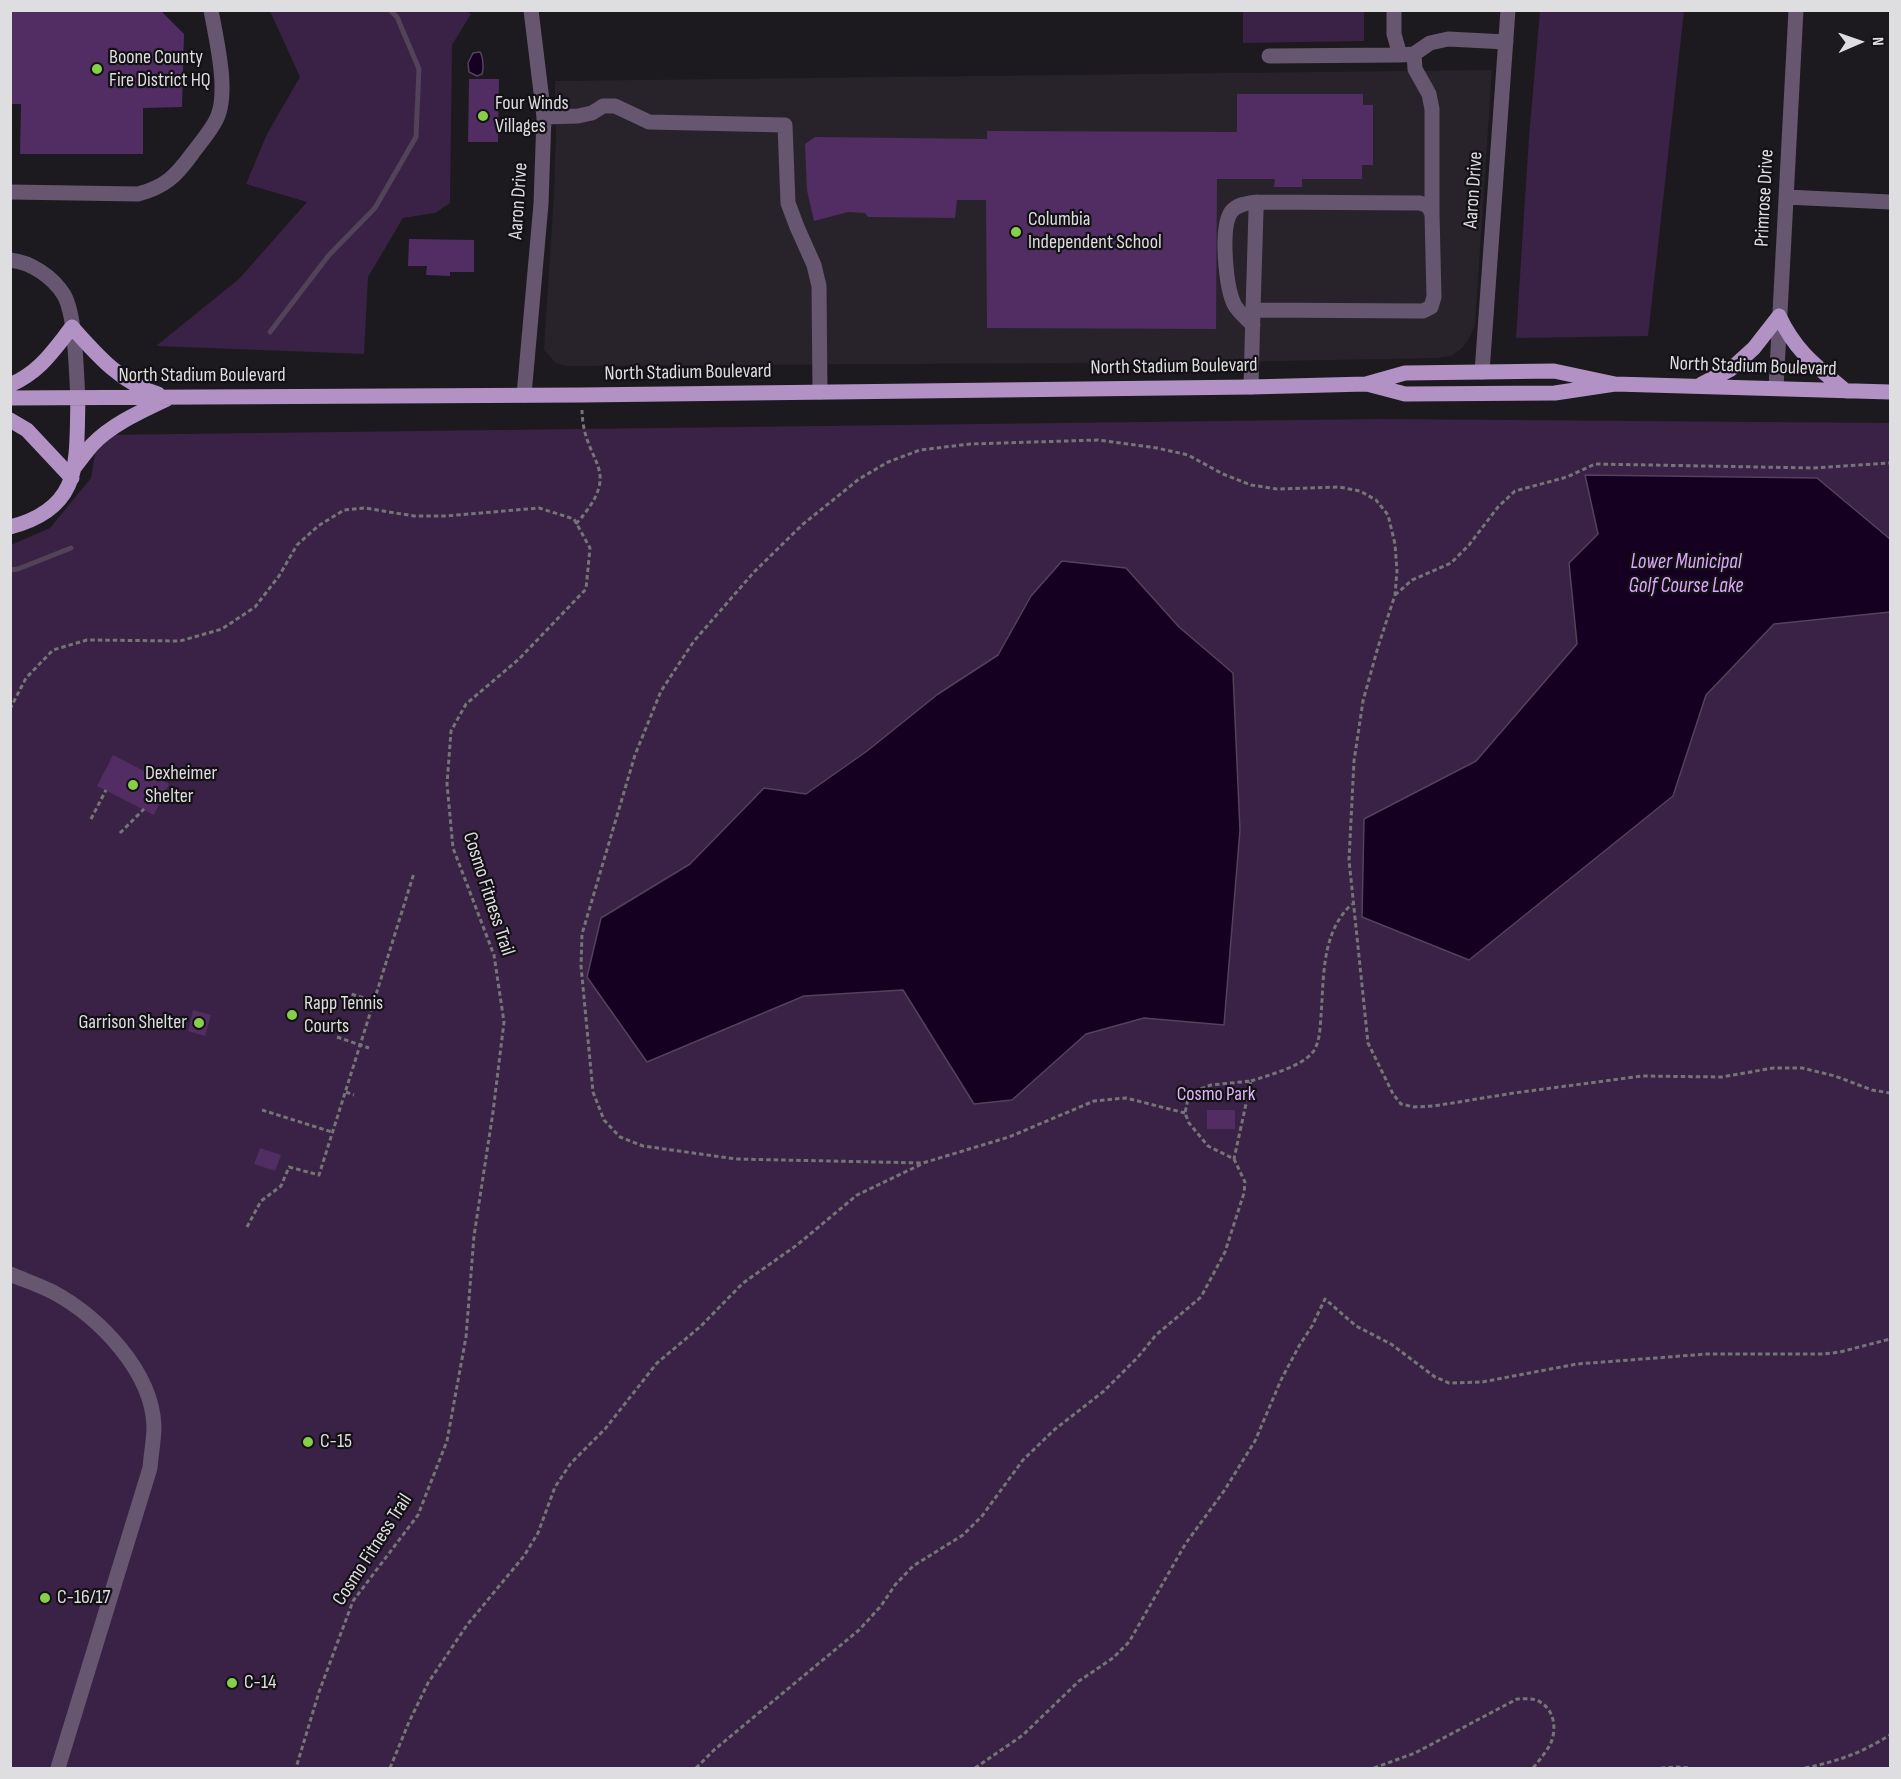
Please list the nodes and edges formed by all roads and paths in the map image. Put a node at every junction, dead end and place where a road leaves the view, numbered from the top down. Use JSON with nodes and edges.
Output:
{"nodes":[{"id":1,"x":211,"y":10,"type":"edge"},
{"id":2,"x":531,"y":10,"type":"edge"},
{"id":3,"x":1394,"y":10,"type":"edge"},
{"id":4,"x":1508,"y":10,"type":"edge"},
{"id":5,"x":1796,"y":10,"type":"edge"},
{"id":6,"x":1506,"y":42,"type":"junction"},
{"id":7,"x":1407,"y":54,"type":"junction"},
{"id":8,"x":1269,"y":56,"type":"dead end"},
{"id":9,"x":544,"y":117,"type":"junction"},
{"id":10,"x":10,"y":192,"type":"edge"},
{"id":11,"x":1786,"y":197,"type":"junction"},
{"id":12,"x":1257,"y":202,"type":"junction"},
{"id":13,"x":1890,"y":202,"type":"edge"},
{"id":14,"x":1432,"y":214,"type":"junction"},
{"id":15,"x":10,"y":260,"type":"edge"},
{"id":16,"x":1779,"y":316,"type":"junction"},
{"id":17,"x":1253,"y":318,"type":"junction"},
{"id":18,"x":72,"y":327,"type":"junction"},
{"id":19,"x":1482,"y":372,"type":"junction"},
{"id":20,"x":1366,"y":384,"type":"junction"},
{"id":21,"x":1615,"y":384,"type":"junction"},
{"id":22,"x":10,"y":385,"type":"edge"},
{"id":23,"x":1701,"y":385,"type":"junction"},
{"id":24,"x":1251,"y":387,"type":"junction"},
{"id":25,"x":1776,"y":388,"type":"junction"},
{"id":26,"x":1846,"y":391,"type":"junction"},
{"id":27,"x":820,"y":392,"type":"junction"},
{"id":28,"x":1890,"y":392,"type":"edge"},
{"id":29,"x":524,"y":395,"type":"junction"},
{"id":30,"x":582,"y":395,"type":"junction"},
{"id":31,"x":10,"y":398,"type":"edge"},
{"id":32,"x":78,"y":398,"type":"junction"},
{"id":33,"x":170,"y":398,"type":"junction"},
{"id":34,"x":10,"y":420,"type":"edge"},
{"id":35,"x":1890,"y":463,"type":"edge"},
{"id":36,"x":72,"y":474,"type":"junction"},
{"id":37,"x":576,"y":524,"type":"junction"},
{"id":38,"x":10,"y":527,"type":"edge"},
{"id":39,"x":1395,"y":595,"type":"junction"},
{"id":40,"x":10,"y":709,"type":"edge"},
{"id":41,"x":106,"y":790,"type":"dead end"},
{"id":42,"x":144,"y":809,"type":"dead end"},
{"id":43,"x":91,"y":819,"type":"dead end"},
{"id":44,"x":120,"y":834,"type":"dead end"},
{"id":45,"x":414,"y":873,"type":"dead end"},
{"id":46,"x":1352,"y":904,"type":"junction"},
{"id":47,"x":351,"y":994,"type":"dead end"},
{"id":48,"x":374,"y":1001,"type":"junction"},
{"id":49,"x":337,"y":1037,"type":"dead end"},
{"id":50,"x":361,"y":1044,"type":"junction"},
{"id":51,"x":369,"y":1048,"type":"dead end"},
{"id":52,"x":1251,"y":1081,"type":"junction"},
{"id":53,"x":346,"y":1092,"type":"junction"},
{"id":54,"x":1890,"y":1093,"type":"edge"},
{"id":55,"x":354,"y":1095,"type":"dead end"},
{"id":56,"x":262,"y":1110,"type":"dead end"},
{"id":57,"x":1185,"y":1113,"type":"junction"},
{"id":58,"x":332,"y":1132,"type":"junction"},
{"id":59,"x":1234,"y":1160,"type":"junction"},
{"id":60,"x":923,"y":1163,"type":"junction"},
{"id":61,"x":248,"y":1227,"type":"dead end"},
{"id":62,"x":10,"y":1274,"type":"edge"},
{"id":63,"x":1890,"y":1340,"type":"edge"},
{"id":64,"x":1890,"y":1735,"type":"edge"},
{"id":65,"x":58,"y":1768,"type":"edge"},
{"id":66,"x":296,"y":1768,"type":"edge"},
{"id":67,"x":390,"y":1768,"type":"edge"},
{"id":68,"x":696,"y":1768,"type":"edge"},
{"id":69,"x":975,"y":1768,"type":"edge"},
{"id":70,"x":1374,"y":1768,"type":"edge"},
{"id":71,"x":1533,"y":1768,"type":"edge"},
{"id":72,"x":1661,"y":1768,"type":"edge"},
{"id":73,"x":1691,"y":1768,"type":"edge"},
{"id":74,"x":1805,"y":1768,"type":"edge"}],
"edges":[{"from":1,"to":10,"type":"street"},
{"from":2,"to":9,"type":"street","name":"Aaron Drive"},
{"from":3,"to":7,"type":"street"},
{"from":4,"to":6,"type":"street","name":"Aaron Drive"},
{"from":5,"to":11,"type":"street","name":"Primrose Drive"},
{"from":6,"to":7,"type":"street"},
{"from":6,"to":19,"type":"street","name":"Aaron Drive"},
{"from":7,"to":8,"type":"street"},
{"from":7,"to":14,"type":"street"},
{"from":9,"to":27,"type":"street"},
{"from":9,"to":29,"type":"street","name":"Aaron Drive"},
{"from":11,"to":13,"type":"street"},
{"from":11,"to":16,"type":"street","name":"Primrose Drive"},
{"from":12,"to":14,"type":"street"},
{"from":12,"to":17,"type":"street"},
{"from":12,"to":17,"type":"street"},
{"from":14,"to":17,"type":"street"},
{"from":15,"to":18,"type":"street"},
{"from":16,"to":23,"type":"main road"},
{"from":16,"to":25,"type":"street","name":"Primrose Drive"},
{"from":16,"to":26,"type":"main road"},
{"from":17,"to":24,"type":"street"},
{"from":18,"to":22,"type":"main road"},
{"from":18,"to":32,"type":"street"},
{"from":18,"to":33,"type":"main road"},
{"from":19,"to":20,"type":"main road","name":"North Stadium Boulevard"},
{"from":19,"to":21,"type":"main road","name":"North Stadium Boulevard"},
{"from":20,"to":21,"type":"main road","name":"North Stadium Boulevard"},
{"from":20,"to":24,"type":"main road","name":"North Stadium Boulevard"},
{"from":21,"to":23,"type":"main road","name":"North Stadium Boulevard"},
{"from":23,"to":25,"type":"main road","name":"North Stadium Boulevard"},
{"from":24,"to":27,"type":"main road","name":"North Stadium Boulevard"},
{"from":25,"to":26,"type":"main road","name":"North Stadium Boulevard"},
{"from":26,"to":28,"type":"main road","name":"North Stadium Boulevard"},
{"from":27,"to":30,"type":"main road","name":"North Stadium Boulevard"},
{"from":29,"to":30,"type":"main road","name":"North Stadium Boulevard"},
{"from":29,"to":33,"type":"main road","name":"North Stadium Boulevard"},
{"from":30,"to":37,"type":"path"},
{"from":31,"to":32,"type":"main road","name":"North Stadium Boulevard"},
{"from":32,"to":33,"type":"main road","name":"North Stadium Boulevard"},
{"from":32,"to":36,"type":"main road"},
{"from":33,"to":36,"type":"main road"},
{"from":34,"to":36,"type":"main road"},
{"from":35,"to":39,"type":"path"},
{"from":36,"to":38,"type":"main road"},
{"from":37,"to":40,"type":"path"},
{"from":37,"to":66,"type":"path","name":"Cosmo Fitness Trail"},
{"from":39,"to":46,"type":"path"},
{"from":39,"to":60,"type":"path"},
{"from":41,"to":43,"type":"path"},
{"from":42,"to":44,"type":"path"},
{"from":45,"to":48,"type":"path"},
{"from":46,"to":52,"type":"path"},
{"from":46,"to":54,"type":"path"},
{"from":47,"to":48,"type":"path"},
{"from":48,"to":50,"type":"path"},
{"from":49,"to":50,"type":"path"},
{"from":50,"to":51,"type":"path"},
{"from":50,"to":53,"type":"path"},
{"from":52,"to":57,"type":"path"},
{"from":52,"to":59,"type":"path"},
{"from":53,"to":55,"type":"path"},
{"from":53,"to":58,"type":"path"},
{"from":56,"to":58,"type":"path"},
{"from":57,"to":59,"type":"path"},
{"from":57,"to":60,"type":"path"},
{"from":58,"to":61,"type":"path"},
{"from":59,"to":68,"type":"path"},
{"from":60,"to":67,"type":"path"},
{"from":62,"to":65,"type":"street"},
{"from":63,"to":69,"type":"path"},
{"from":64,"to":74,"type":"path"},
{"from":70,"to":71,"type":"path"},
{"from":72,"to":73,"type":"path"}]}
